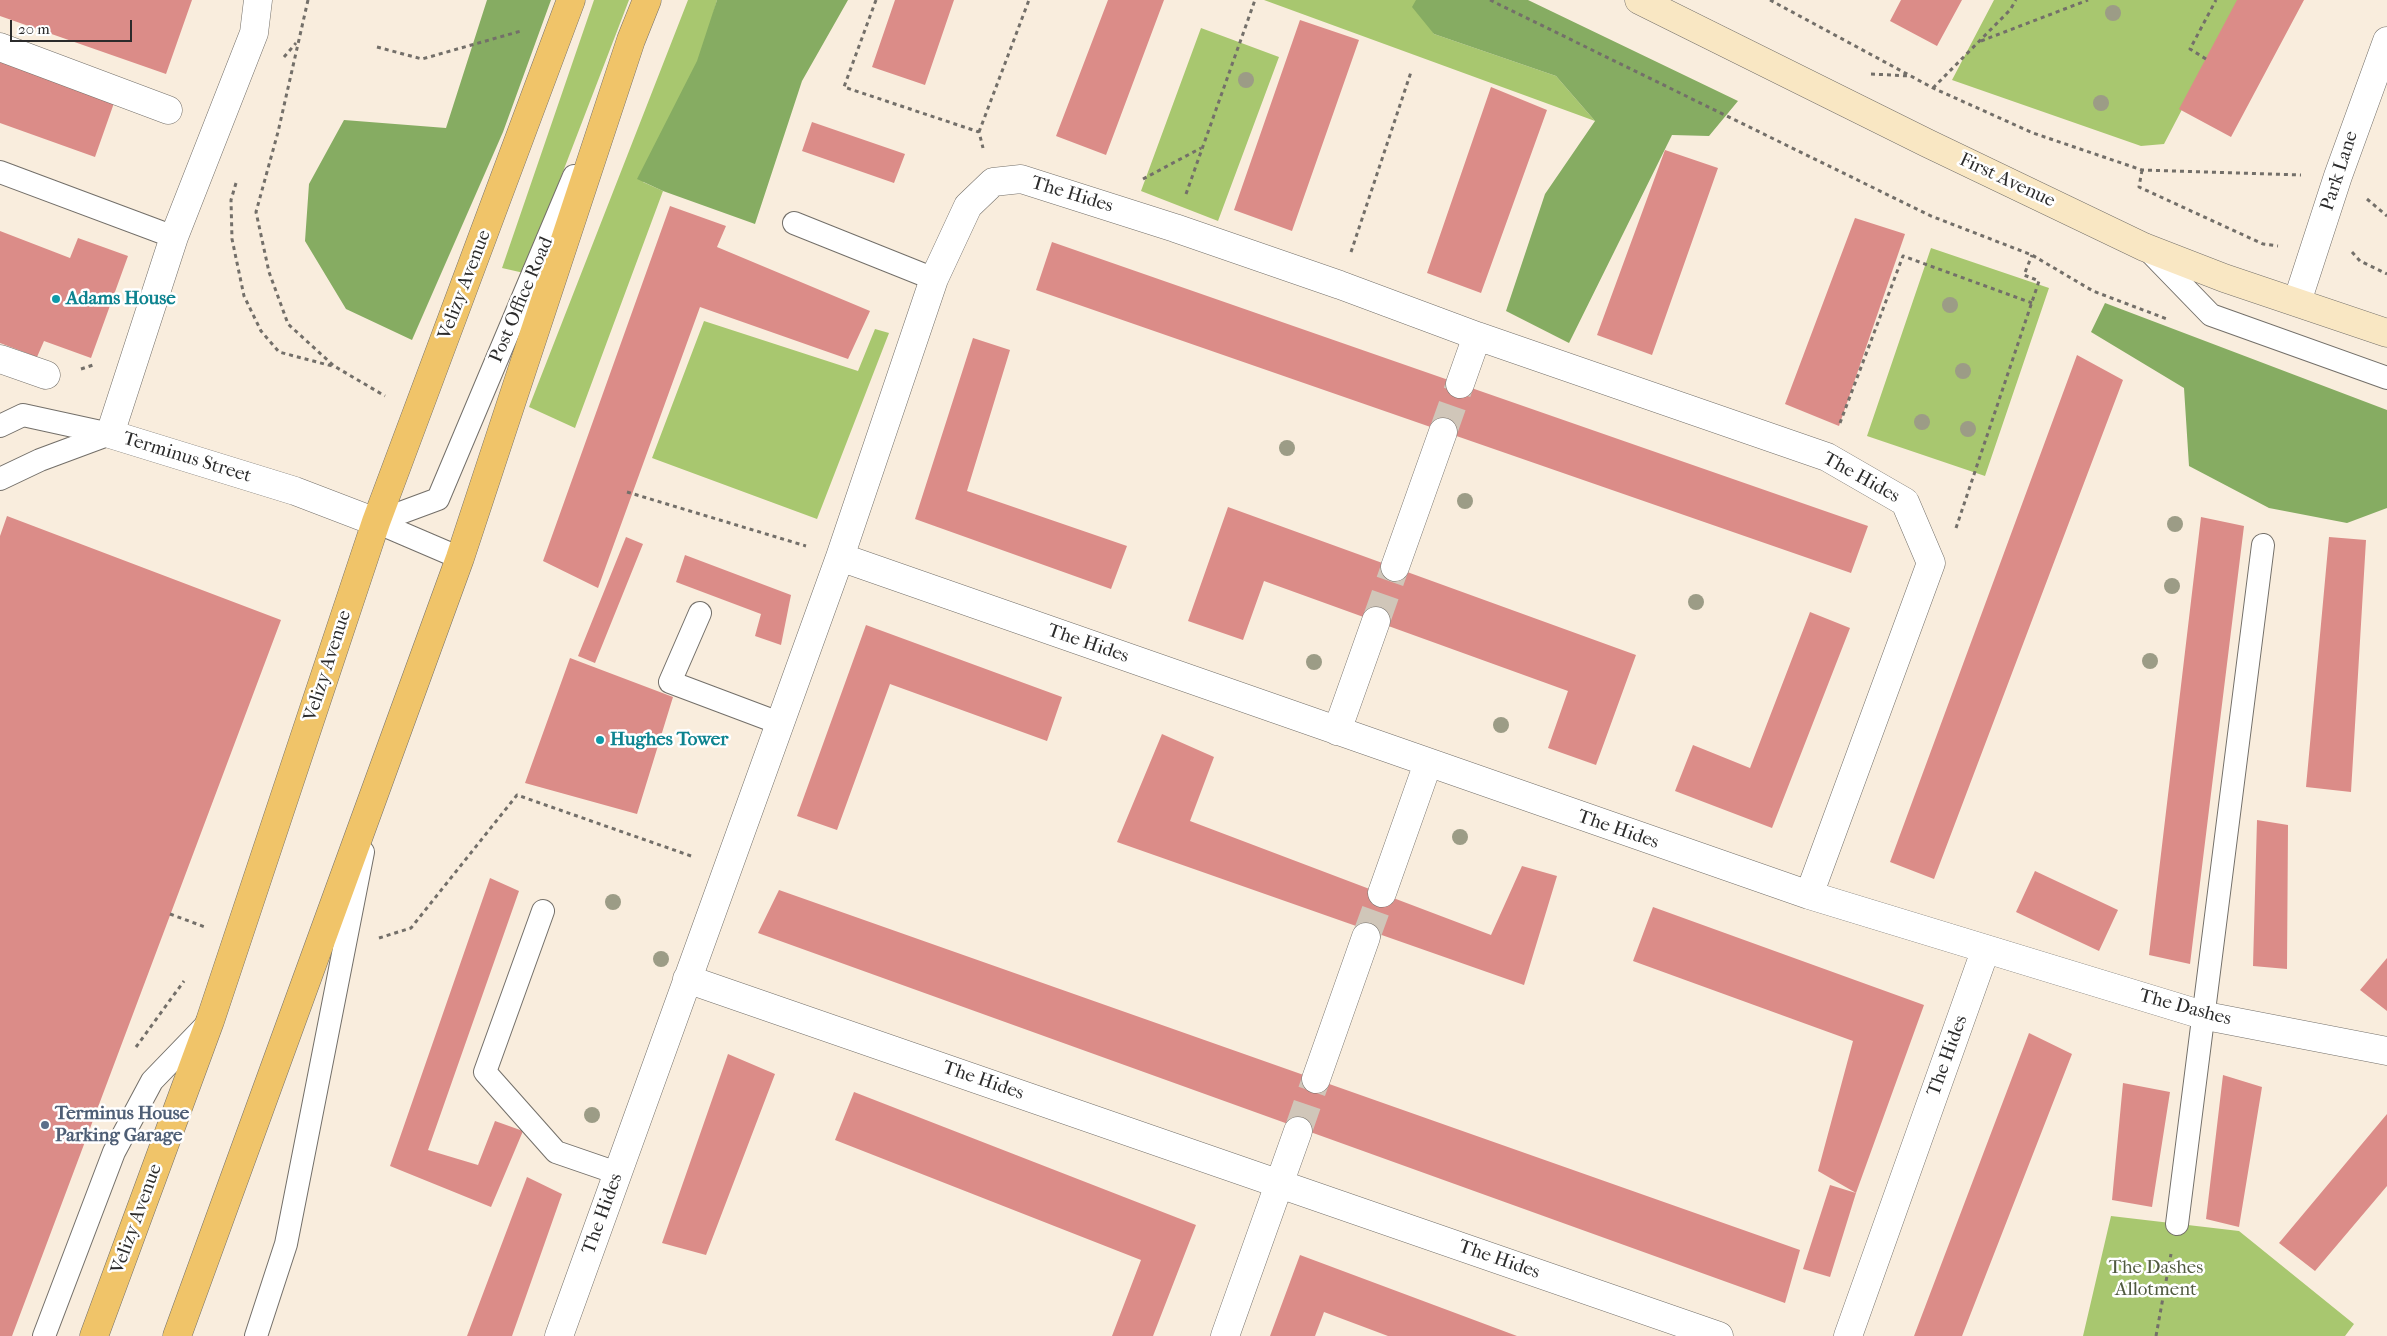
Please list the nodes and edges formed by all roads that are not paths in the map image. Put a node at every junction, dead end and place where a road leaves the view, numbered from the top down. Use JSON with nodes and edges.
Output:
{"nodes":[{"id":1,"x":258,"y":0,"type":"edge"},
{"id":2,"x":647,"y":0,"type":"edge"},
{"id":3,"x":1639,"y":0,"type":"edge"},
{"id":4,"x":568,"y":9,"type":"edge"},
{"id":5,"x":631,"y":40,"type":"junction"},
{"id":6,"x":2387,"y":41,"type":"edge"},
{"id":7,"x":0,"y":47,"type":"edge"},
{"id":8,"x":2376,"y":100,"type":"edge"},
{"id":9,"x":168,"y":110,"type":"dead end"},
{"id":10,"x":0,"y":172,"type":"edge"},
{"id":11,"x":794,"y":223,"type":"dead end"},
{"id":12,"x":174,"y":237,"type":"junction"},
{"id":13,"x":2144,"y":247,"type":"junction"},
{"id":14,"x":934,"y":279,"type":"junction"},
{"id":15,"x":2297,"y":302,"type":"junction"},
{"id":16,"x":2387,"y":333,"type":"edge"},
{"id":17,"x":1477,"y":336,"type":"junction"},
{"id":18,"x":0,"y":358,"type":"edge"},
{"id":19,"x":46,"y":375,"type":"road end"},
{"id":20,"x":2387,"y":378,"type":"edge"},
{"id":21,"x":1460,"y":384,"type":"tunnel mouth"},
{"id":22,"x":0,"y":426,"type":"edge"},
{"id":23,"x":1443,"y":432,"type":"tunnel mouth"},
{"id":24,"x":110,"y":434,"type":"junction"},
{"id":25,"x":0,"y":479,"type":"edge"},
{"id":26,"x":376,"y":522,"type":"junction"},
{"id":27,"x":2264,"y":545,"type":"dead end"},
{"id":28,"x":840,"y":557,"type":"junction"},
{"id":29,"x":460,"y":558,"type":"junction"},
{"id":30,"x":1395,"y":567,"type":"tunnel mouth"},
{"id":31,"x":700,"y":613,"type":"dead end"},
{"id":32,"x":1376,"y":621,"type":"tunnel mouth"},
{"id":33,"x":779,"y":723,"type":"junction"},
{"id":34,"x":1337,"y":731,"type":"junction"},
{"id":35,"x":1428,"y":763,"type":"junction"},
{"id":36,"x":374,"y":795,"type":"junction"},
{"id":37,"x":1382,"y":893,"type":"tunnel mouth"},
{"id":38,"x":1809,"y":895,"type":"junction"},
{"id":39,"x":543,"y":910,"type":"dead end"},
{"id":40,"x":1366,"y":937,"type":"tunnel mouth"},
{"id":41,"x":1985,"y":951,"type":"junction"},
{"id":42,"x":686,"y":979,"type":"junction"},
{"id":43,"x":2204,"y":1014,"type":"junction"},
{"id":44,"x":210,"y":1021,"type":"junction"},
{"id":45,"x":2387,"y":1050,"type":"edge"},
{"id":46,"x":1316,"y":1079,"type":"tunnel mouth"},
{"id":47,"x":1298,"y":1131,"type":"tunnel mouth"},
{"id":48,"x":618,"y":1173,"type":"junction"},
{"id":49,"x":1279,"y":1184,"type":"junction"},
{"id":50,"x":2177,"y":1224,"type":"road end"},
{"id":51,"x":44,"y":1336,"type":"edge"},
{"id":52,"x":94,"y":1336,"type":"edge"},
{"id":53,"x":177,"y":1336,"type":"edge"},
{"id":54,"x":256,"y":1336,"type":"edge"},
{"id":55,"x":559,"y":1336,"type":"edge"},
{"id":56,"x":1225,"y":1336,"type":"edge"},
{"id":57,"x":1719,"y":1336,"type":"edge"},
{"id":58,"x":1848,"y":1336,"type":"edge"}],
"edges":[{"from":1,"to":12,"type":"street"},
{"from":2,"to":5,"type":"main road"},
{"from":3,"to":13,"type":"street","name":"First Avenue"},
{"from":4,"to":26,"type":"main road","name":"Velizy Avenue"},
{"from":5,"to":26,"type":"lane","name":"Post Office Road"},
{"from":5,"to":29,"type":"main road"},
{"from":6,"to":8,"type":"street","name":"Park Lane"},
{"from":7,"to":9,"type":"street"},
{"from":8,"to":15,"type":"street","name":"Park Lane"},
{"from":10,"to":12,"type":"lane"},
{"from":11,"to":14,"type":"lane"},
{"from":12,"to":24,"type":"street"},
{"from":13,"to":15,"type":"street","name":"First Avenue"},
{"from":13,"to":20,"type":"lane"},
{"from":14,"to":17,"type":"street","name":"The Hides"},
{"from":14,"to":28,"type":"street","name":"The Hides"},
{"from":15,"to":16,"type":"street","name":"First Avenue"},
{"from":17,"to":21,"type":"street"},
{"from":17,"to":38,"type":"street","name":"The Hides"},
{"from":18,"to":19,"type":"street"},
{"from":22,"to":24,"type":"lane"},
{"from":23,"to":30,"type":"street"},
{"from":24,"to":25,"type":"lane","name":"Terminus Street"},
{"from":24,"to":26,"type":"street","name":"Terminus Street"},
{"from":26,"to":29,"type":"lane"},
{"from":26,"to":44,"type":"main road","name":"Velizy Avenue"},
{"from":27,"to":43,"type":"lane"},
{"from":28,"to":33,"type":"street","name":"The Hides"},
{"from":28,"to":34,"type":"street","name":"The Hides"},
{"from":29,"to":36,"type":"main road"},
{"from":31,"to":33,"type":"lane"},
{"from":32,"to":34,"type":"street"},
{"from":33,"to":42,"type":"street","name":"The Hides"},
{"from":34,"to":35,"type":"street","name":"The Hides"},
{"from":35,"to":37,"type":"street"},
{"from":35,"to":38,"type":"street","name":"The Hides"},
{"from":36,"to":53,"type":"main road"},
{"from":36,"to":54,"type":"lane"},
{"from":38,"to":41,"type":"street","name":"The Hides"},
{"from":39,"to":48,"type":"lane"},
{"from":40,"to":46,"type":"street"},
{"from":41,"to":43,"type":"street","name":"The Dashes"},
{"from":41,"to":58,"type":"street","name":"The Hides"},
{"from":42,"to":48,"type":"street","name":"The Hides"},
{"from":42,"to":49,"type":"street","name":"The Hides"},
{"from":43,"to":45,"type":"street","name":"The Dashes"},
{"from":43,"to":50,"type":"lane"},
{"from":44,"to":51,"type":"lane"},
{"from":44,"to":52,"type":"main road","name":"Velizy Avenue"},
{"from":47,"to":49,"type":"street"},
{"from":48,"to":55,"type":"street","name":"The Hides"},
{"from":49,"to":56,"type":"street"},
{"from":49,"to":57,"type":"street","name":"The Hides"}]}
